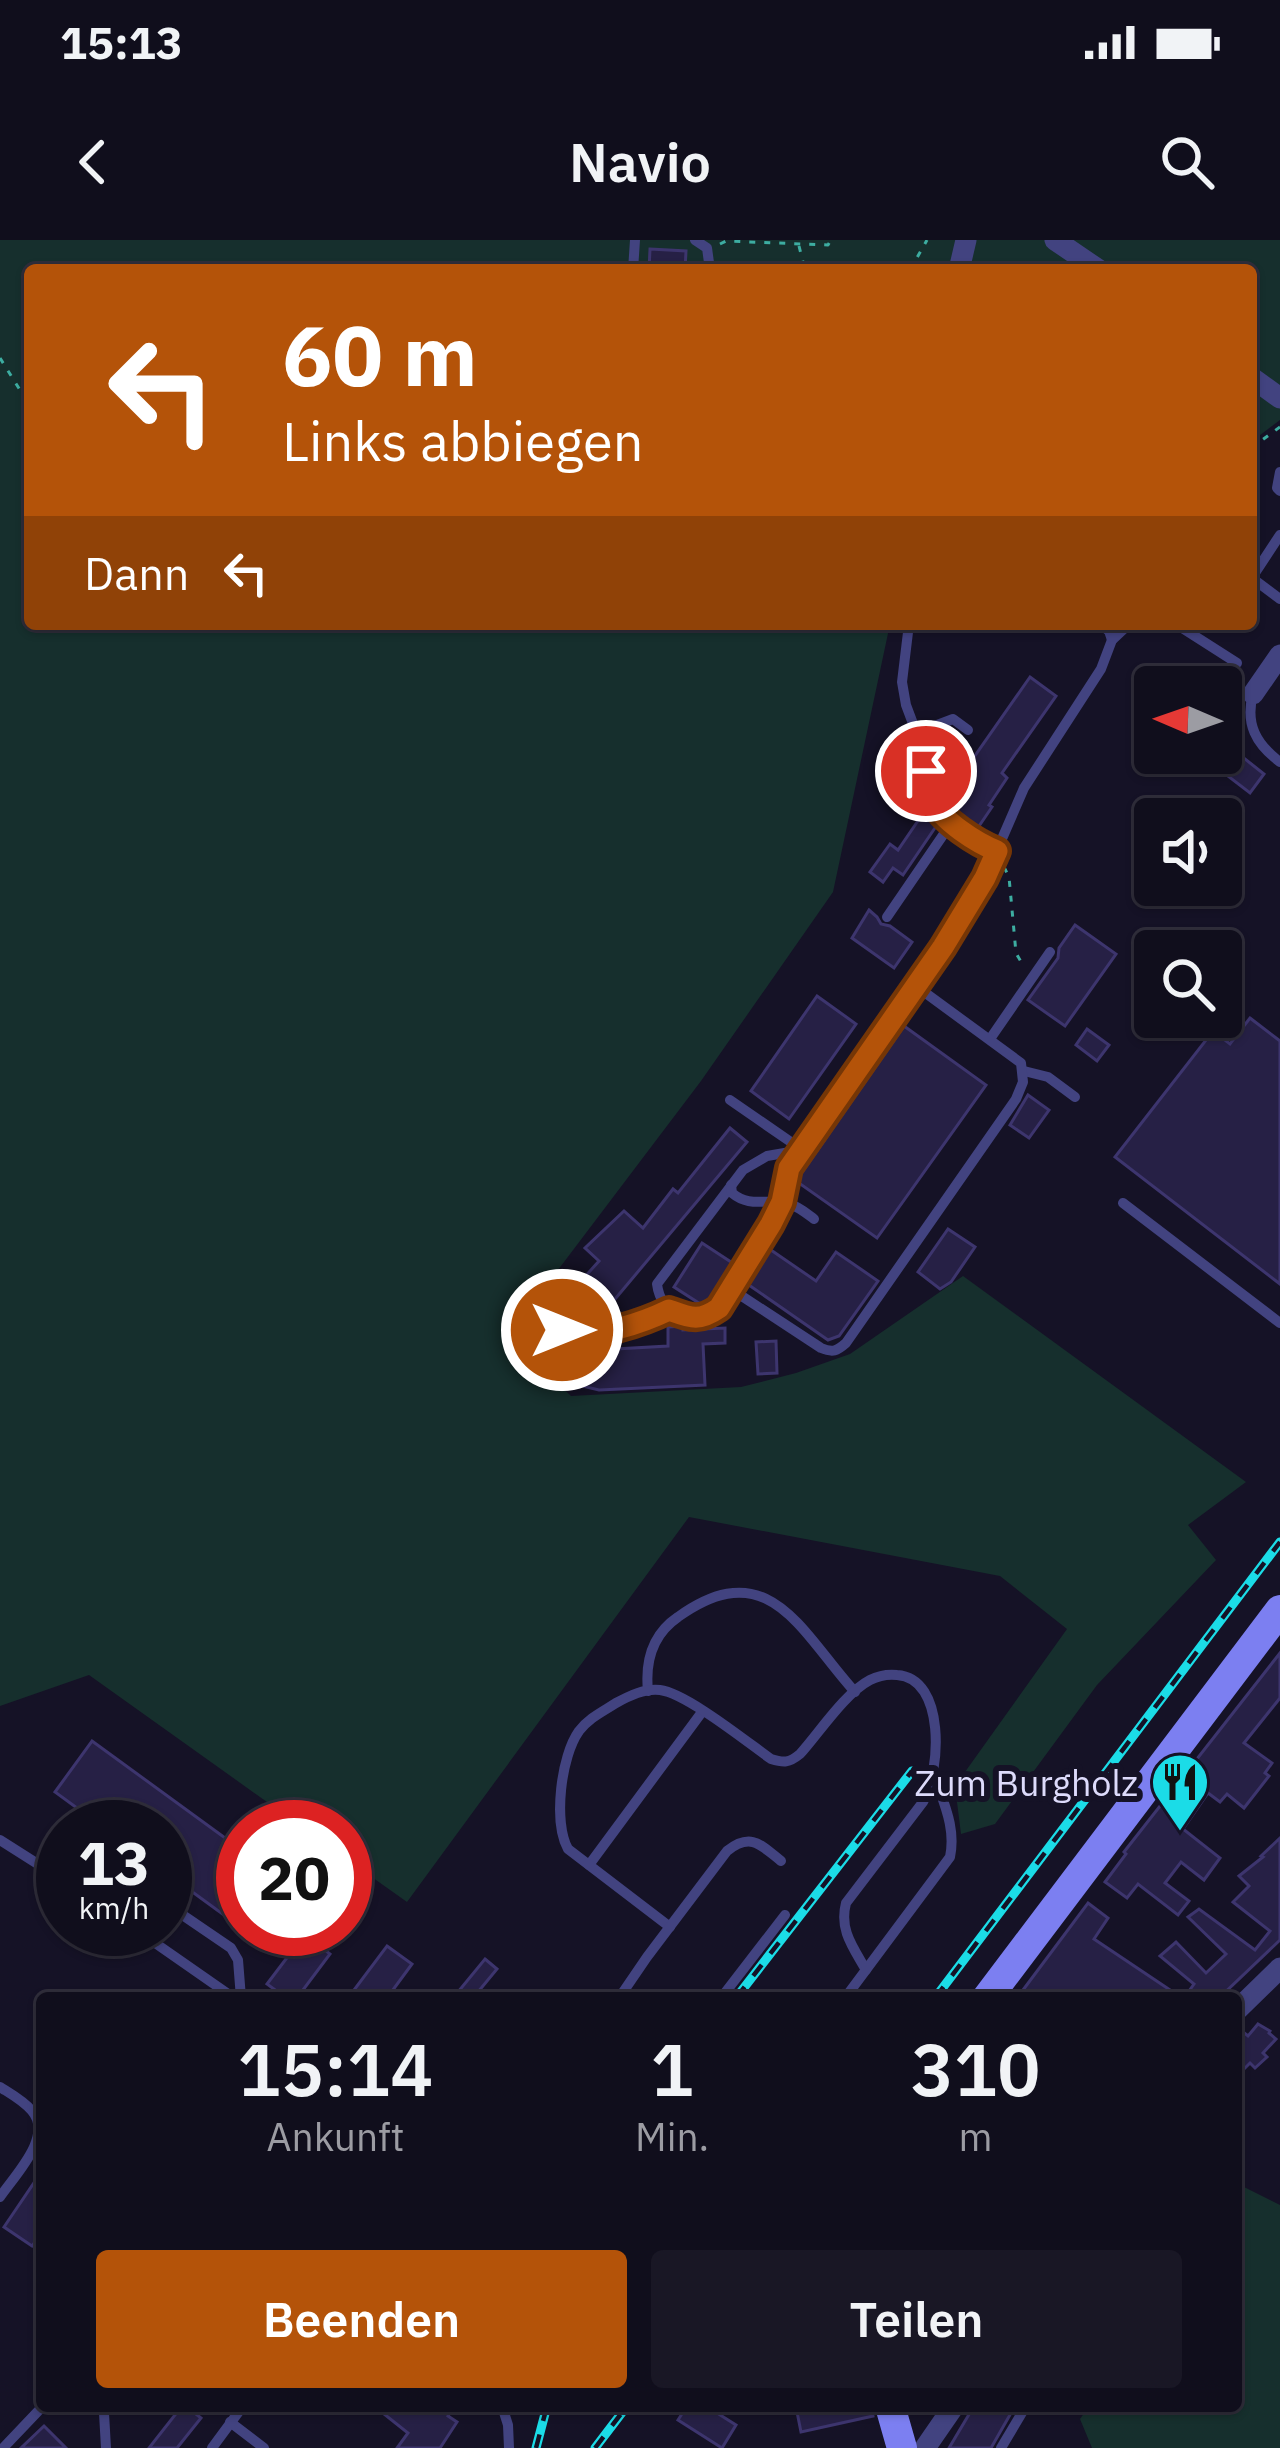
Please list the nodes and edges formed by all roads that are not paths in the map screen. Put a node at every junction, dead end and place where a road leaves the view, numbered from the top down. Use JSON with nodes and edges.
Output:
{"nodes":[{"id":1,"x":695,"y":240,"type":"edge"},
{"id":2,"x":1055,"y":240,"type":"edge"},
{"id":3,"x":709,"y":264,"type":"edge"},
{"id":4,"x":1090,"y":264,"type":"edge"},
{"id":5,"x":1280,"y":472,"type":"edge"},
{"id":6,"x":1280,"y":491,"type":"edge"},
{"id":7,"x":1280,"y":535,"type":"edge"},
{"id":8,"x":1257,"y":570,"type":"edge"},
{"id":9,"x":908,"y":630,"type":"edge"},
{"id":10,"x":1108,"y":630,"type":"edge"},
{"id":11,"x":1123,"y":630,"type":"edge"},
{"id":12,"x":1185,"y":630,"type":"edge"},
{"id":13,"x":1112,"y":640,"type":"junction"},
{"id":14,"x":1280,"y":656,"type":"edge"},
{"id":15,"x":1237,"y":663,"type":"dead end"},
{"id":16,"x":1253,"y":694,"type":"joint"},
{"id":17,"x":968,"y":730,"type":"dead end"},
{"id":18,"x":916,"y":733,"type":"junction"},
{"id":19,"x":1280,"y":762,"type":"edge"},
{"id":20,"x":952,"y":822,"type":"junction"},
{"id":21,"x":995,"y":854,"type":"junction"},
{"id":22,"x":886,"y":917,"type":"dead end"},
{"id":23,"x":1050,"y":952,"type":"dead end"},
{"id":24,"x":916,"y":986,"type":"junction"},
{"id":25,"x":990,"y":1039,"type":"junction"},
{"id":26,"x":1024,"y":1071,"type":"junction"},
{"id":27,"x":1076,"y":1097,"type":"dead end"},
{"id":28,"x":730,"y":1100,"type":"dead end"},
{"id":29,"x":802,"y":1150,"type":"junction"},
{"id":30,"x":731,"y":1185,"type":"junction"},
{"id":31,"x":782,"y":1202,"type":"junction"},
{"id":32,"x":1123,"y":1203,"type":"dead end"},
{"id":33,"x":814,"y":1219,"type":"dead end"},
{"id":34,"x":731,"y":1289,"type":"junction"},
{"id":35,"x":589,"y":1294,"type":"dead end"},
{"id":36,"x":669,"y":1310,"type":"junction"},
{"id":37,"x":1280,"y":1323,"type":"edge"},
{"id":38,"x":1280,"y":1610,"type":"edge"},
{"id":39,"x":648,"y":1690,"type":"junction"},
{"id":40,"x":855,"y":1692,"type":"junction"},
{"id":41,"x":702,"y":1712,"type":"junction"},
{"id":42,"x":934,"y":1774,"type":"junction"},
{"id":43,"x":0,"y":1840,"type":"edge"},
{"id":44,"x":781,"y":1861,"type":"dead end"},
{"id":45,"x":36,"y":1863,"type":"edge"},
{"id":46,"x":589,"y":1865,"type":"junction"},
{"id":47,"x":784,"y":1915,"type":"dead end"},
{"id":48,"x":192,"y":1921,"type":"edge"},
{"id":49,"x":670,"y":1927,"type":"junction"},
{"id":50,"x":175,"y":1956,"type":"edge"},
{"id":51,"x":1280,"y":1968,"type":"edge"},
{"id":52,"x":866,"y":1970,"type":"junction"},
{"id":53,"x":228,"y":1992,"type":"edge"},
{"id":54,"x":237,"y":1992,"type":"edge"},
{"id":55,"x":623,"y":1992,"type":"edge"},
{"id":56,"x":726,"y":1992,"type":"edge"},
{"id":57,"x":850,"y":1992,"type":"edge"},
{"id":58,"x":992,"y":1992,"type":"edge"},
{"id":59,"x":1242,"y":2005,"type":"edge"},
{"id":60,"x":0,"y":2086,"type":"edge"},
{"id":61,"x":36,"y":2117,"type":"edge"},
{"id":62,"x":36,"y":2144,"type":"edge"},
{"id":63,"x":0,"y":2198,"type":"edge"},
{"id":64,"x":37,"y":2412,"type":"edge"},
{"id":65,"x":102,"y":2412,"type":"edge"},
{"id":66,"x":238,"y":2412,"type":"edge"},
{"id":67,"x":504,"y":2412,"type":"edge"},
{"id":68,"x":892,"y":2412,"type":"edge"},
{"id":69,"x":950,"y":2412,"type":"edge"},
{"id":70,"x":1022,"y":2412,"type":"edge"},
{"id":71,"x":230,"y":2422,"type":"junction"},
{"id":72,"x":3,"y":2448,"type":"edge"},
{"id":73,"x":106,"y":2448,"type":"edge"},
{"id":74,"x":212,"y":2448,"type":"edge"},
{"id":75,"x":264,"y":2448,"type":"edge"},
{"id":76,"x":509,"y":2448,"type":"edge"},
{"id":77,"x":902,"y":2448,"type":"edge"},
{"id":78,"x":925,"y":2448,"type":"edge"},
{"id":79,"x":1001,"y":2448,"type":"edge"}],
"edges":[{"from":1,"to":3,"type":"lane"},
{"from":2,"to":4,"type":"street"},
{"from":5,"to":6,"type":"lane"},
{"from":7,"to":8,"type":"lane"},
{"from":9,"to":18,"type":"lane"},
{"from":10,"to":13,"type":"lane"},
{"from":11,"to":13,"type":"lane"},
{"from":12,"to":15,"type":"lane"},
{"from":13,"to":21,"type":"lane"},
{"from":14,"to":16,"type":"street"},
{"from":16,"to":19,"type":"lane"},
{"from":17,"to":18,"type":"lane"},
{"from":18,"to":20,"type":"lane"},
{"from":20,"to":21,"type":"lane"},
{"from":20,"to":22,"type":"lane"},
{"from":21,"to":24,"type":"lane"},
{"from":23,"to":25,"type":"lane"},
{"from":24,"to":25,"type":"lane"},
{"from":24,"to":29,"type":"lane"},
{"from":25,"to":26,"type":"lane"},
{"from":26,"to":27,"type":"lane"},
{"from":26,"to":34,"type":"lane"},
{"from":28,"to":29,"type":"lane"},
{"from":29,"to":30,"type":"lane"},
{"from":29,"to":31,"type":"lane"},
{"from":30,"to":31,"type":"lane"},
{"from":30,"to":36,"type":"lane"},
{"from":31,"to":33,"type":"lane"},
{"from":31,"to":34,"type":"lane"},
{"from":32,"to":37,"type":"lane"},
{"from":34,"to":36,"type":"lane"},
{"from":35,"to":36,"type":"lane"},
{"from":38,"to":58,"type":"main road"},
{"from":39,"to":40,"type":"lane"},
{"from":39,"to":41,"type":"lane"},
{"from":39,"to":46,"type":"lane"},
{"from":40,"to":41,"type":"lane"},
{"from":40,"to":42,"type":"lane"},
{"from":41,"to":46,"type":"lane"},
{"from":42,"to":52,"type":"lane"},
{"from":42,"to":52,"type":"lane"},
{"from":43,"to":45,"type":"lane"},
{"from":44,"to":49,"type":"lane"},
{"from":46,"to":49,"type":"lane"},
{"from":47,"to":56,"type":"lane"},
{"from":48,"to":54,"type":"lane"},
{"from":49,"to":55,"type":"lane"},
{"from":50,"to":53,"type":"lane"},
{"from":51,"to":59,"type":"street"},
{"from":52,"to":57,"type":"lane"},
{"from":60,"to":61,"type":"lane"},
{"from":62,"to":63,"type":"lane"},
{"from":64,"to":72,"type":"lane"},
{"from":65,"to":73,"type":"lane"},
{"from":66,"to":71,"type":"lane"},
{"from":67,"to":76,"type":"lane"},
{"from":68,"to":77,"type":"main road"},
{"from":69,"to":78,"type":"street"},
{"from":70,"to":79,"type":"lane"},
{"from":71,"to":74,"type":"lane"},
{"from":71,"to":75,"type":"lane"}]}
